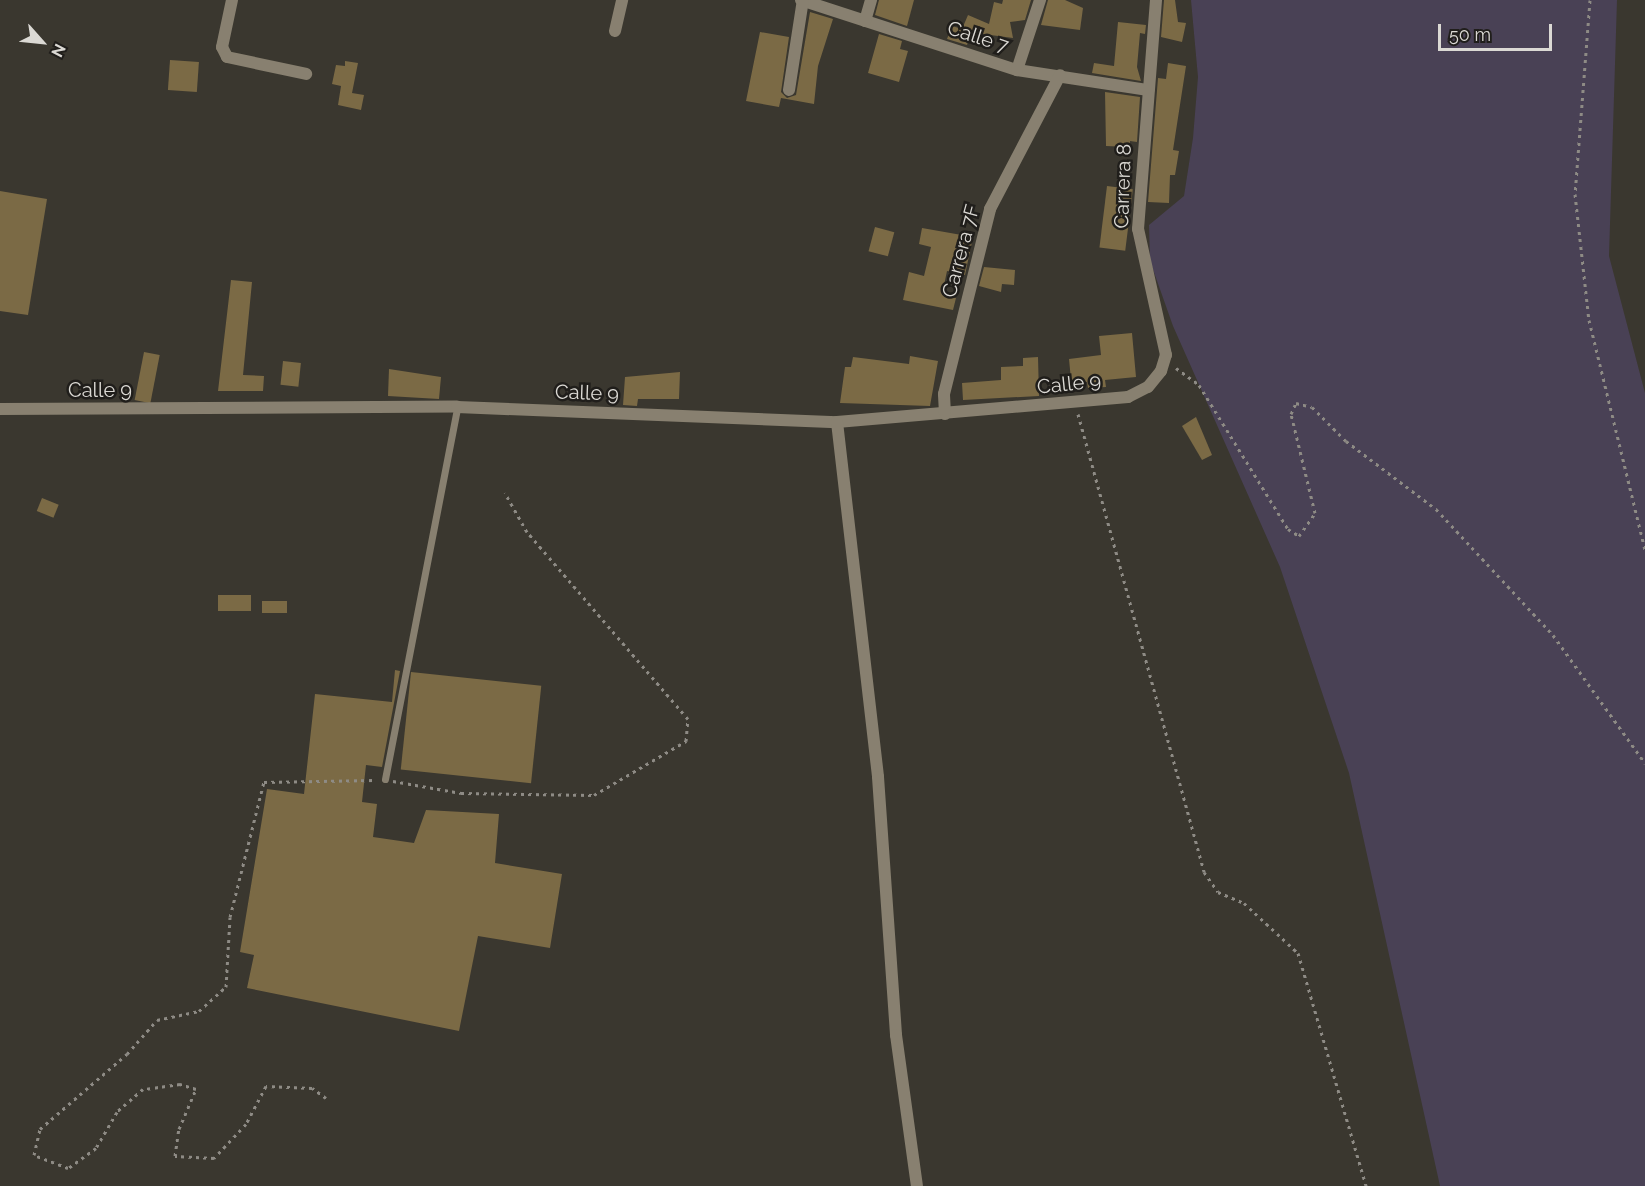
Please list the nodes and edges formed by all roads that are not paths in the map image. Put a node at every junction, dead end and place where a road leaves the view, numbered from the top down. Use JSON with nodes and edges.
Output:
{"nodes":[{"id":1,"x":232,"y":0,"type":"edge"},
{"id":2,"x":622,"y":0,"type":"edge"},
{"id":3,"x":802,"y":0,"type":"edge"},
{"id":4,"x":871,"y":0,"type":"edge"},
{"id":5,"x":1040,"y":0,"type":"edge"},
{"id":6,"x":1156,"y":0,"type":"edge"},
{"id":7,"x":865,"y":21,"type":"junction"},
{"id":8,"x":615,"y":31,"type":"dead end"},
{"id":9,"x":1017,"y":69,"type":"junction"},
{"id":10,"x":306,"y":74,"type":"dead end"},
{"id":11,"x":1060,"y":75,"type":"junction"},
{"id":12,"x":789,"y":90,"type":"dead end"},
{"id":13,"x":1148,"y":90,"type":"junction"},
{"id":14,"x":1161,"y":371,"type":"joint"},
{"id":15,"x":457,"y":407,"type":"junction"},
{"id":16,"x":0,"y":409,"type":"edge"},
{"id":17,"x":945,"y":414,"type":"junction"},
{"id":18,"x":837,"y":422,"type":"junction"},
{"id":19,"x":385,"y":779,"type":"road end"},
{"id":20,"x":917,"y":1186,"type":"edge"}],
"edges":[{"from":1,"to":10,"type":"street"},
{"from":2,"to":8,"type":"street"},
{"from":3,"to":7,"type":"street","name":"Calle 7"},
{"from":3,"to":12,"type":"street"},
{"from":4,"to":7,"type":"street"},
{"from":5,"to":9,"type":"street"},
{"from":6,"to":13,"type":"street","name":"Carrera 8"},
{"from":7,"to":9,"type":"street","name":"Calle 7"},
{"from":9,"to":11,"type":"street","name":"Calle 7"},
{"from":11,"to":13,"type":"street","name":"Calle 7"},
{"from":11,"to":17,"type":"street","name":"Carrera 7F"},
{"from":13,"to":14,"type":"street","name":"Carrera 8"},
{"from":14,"to":17,"type":"street","name":"Calle 9"},
{"from":15,"to":16,"type":"street","name":"Calle 9"},
{"from":15,"to":18,"type":"street","name":"Calle 9"},
{"from":15,"to":19,"type":"lane"},
{"from":17,"to":18,"type":"street","name":"Calle 9"},
{"from":18,"to":20,"type":"street"}]}
